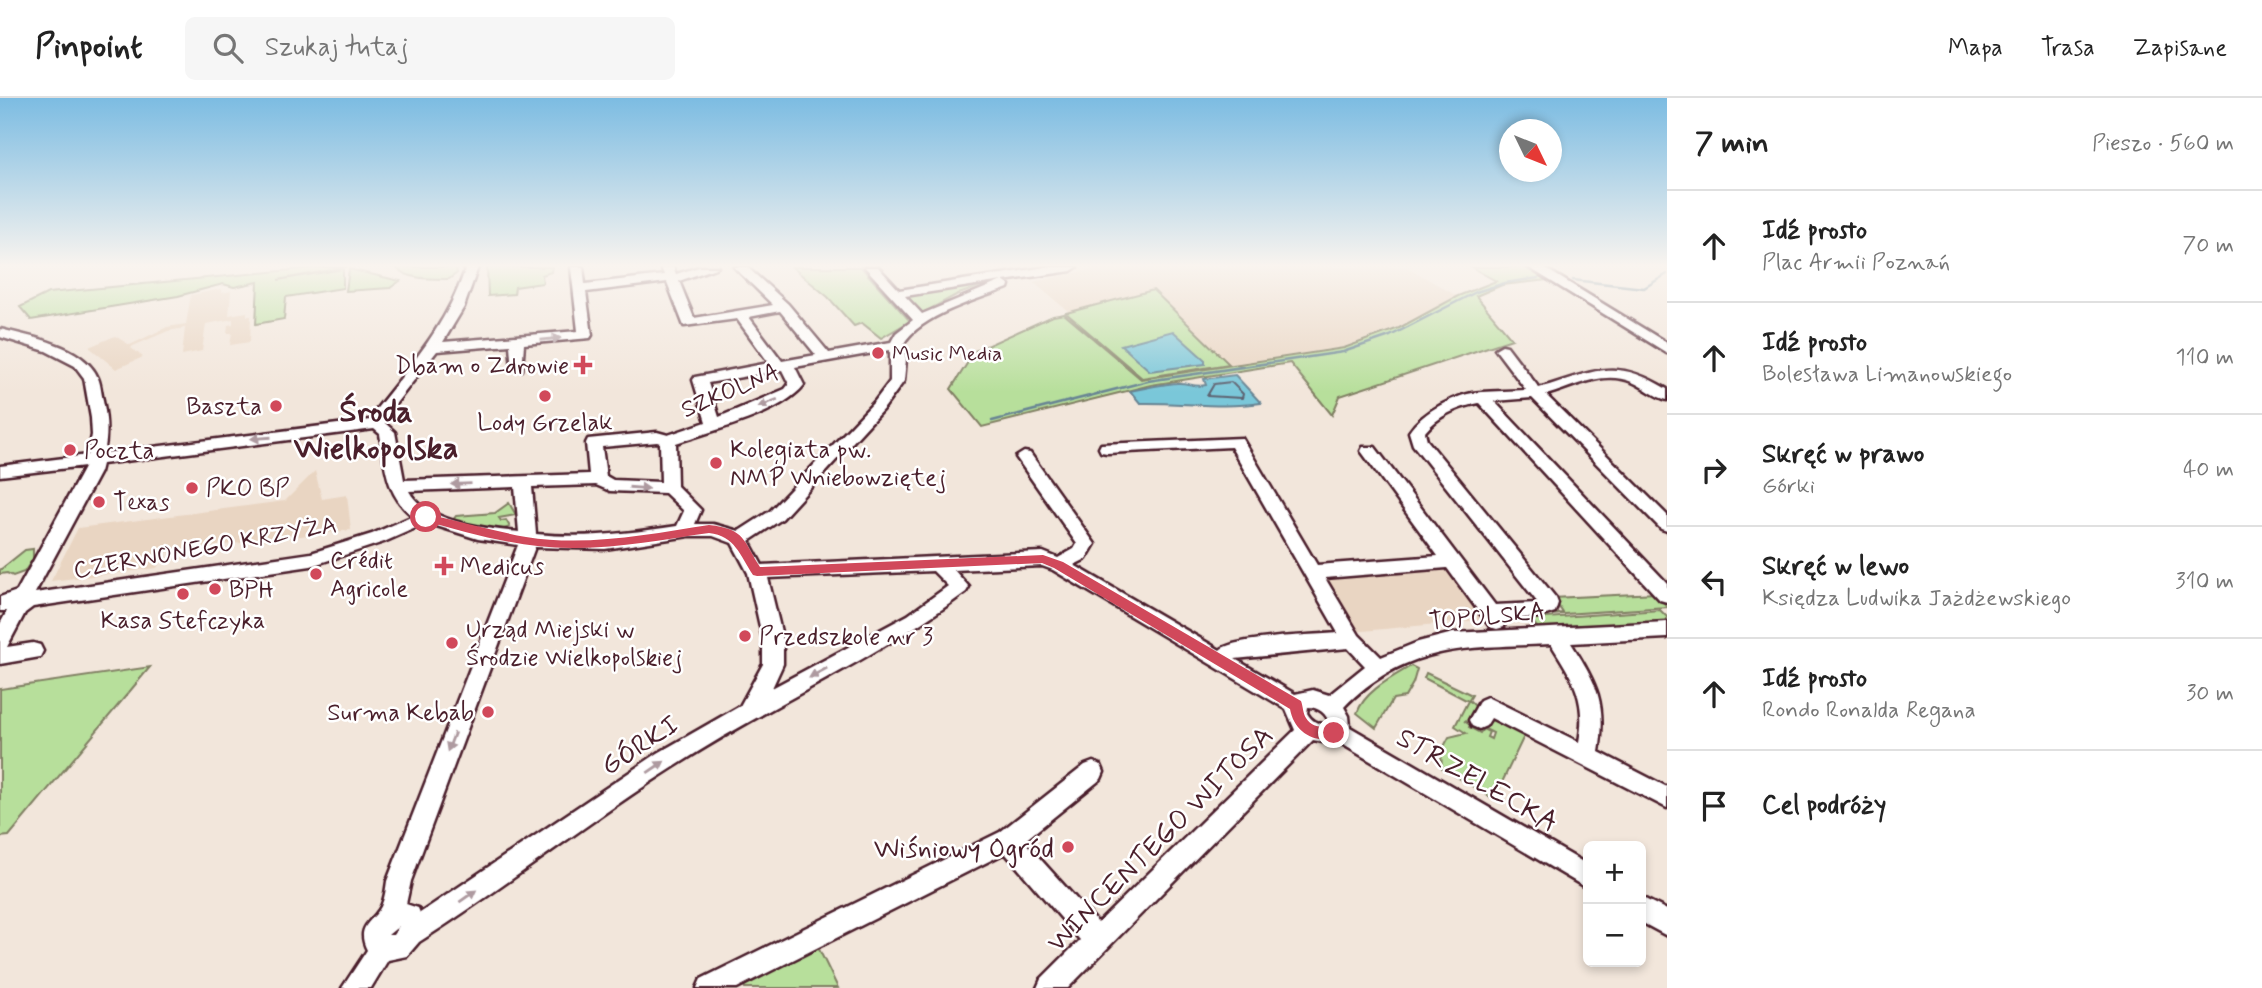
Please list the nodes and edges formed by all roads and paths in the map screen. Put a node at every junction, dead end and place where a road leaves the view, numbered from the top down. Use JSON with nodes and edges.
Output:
{"nodes":[{"id":1,"x":455,"y":309,"type":"edge"},
{"id":2,"x":582,"y":309,"type":"edge"},
{"id":3,"x":683,"y":309,"type":"edge"},
{"id":4,"x":774,"y":309,"type":"edge"},
{"id":5,"x":784,"y":309,"type":"edge"},
{"id":6,"x":909,"y":309,"type":"edge"},
{"id":7,"x":947,"y":309,"type":"edge"},
{"id":8,"x":1601,"y":309,"type":"edge"},
{"id":9,"x":740,"y":314,"type":"junction"},
{"id":10,"x":921,"y":321,"type":"junction"},
{"id":11,"x":0,"y":333,"type":"edge"},
{"id":12,"x":517,"y":342,"type":"junction"},
{"id":13,"x":896,"y":345,"type":"junction"},
{"id":14,"x":432,"y":347,"type":"junction"},
{"id":15,"x":1502,"y":349,"type":"dead end"},
{"id":16,"x":1667,"y":349,"type":"edge"},
{"id":17,"x":826,"y":358,"type":"junction"},
{"id":18,"x":782,"y":366,"type":"junction"},
{"id":19,"x":517,"y":367,"type":"dead end"},
{"id":20,"x":1536,"y":393,"type":"junction"},
{"id":21,"x":1481,"y":396,"type":"junction"},
{"id":22,"x":1667,"y":396,"type":"edge"},
{"id":23,"x":377,"y":424,"type":"junction"},
{"id":24,"x":713,"y":424,"type":"junction"},
{"id":25,"x":663,"y":439,"type":"junction"},
{"id":26,"x":1107,"y":448,"type":"dead end"},
{"id":27,"x":1369,"y":451,"type":"dead end"},
{"id":28,"x":1024,"y":457,"type":"dead end"},
{"id":29,"x":95,"y":460,"type":"junction"},
{"id":30,"x":0,"y":471,"type":"edge"},
{"id":31,"x":598,"y":479,"type":"junction"},
{"id":32,"x":523,"y":481,"type":"junction"},
{"id":33,"x":398,"y":486,"type":"junction"},
{"id":34,"x":669,"y":488,"type":"junction"},
{"id":35,"x":426,"y":517,"type":"junction"},
{"id":36,"x":1667,"y":525,"type":"edge"},
{"id":37,"x":682,"y":533,"type":"junction"},
{"id":38,"x":740,"y":539,"type":"junction"},
{"id":39,"x":528,"y":541,"type":"junction"},
{"id":40,"x":1453,"y":561,"type":"junction"},
{"id":41,"x":938,"y":564,"type":"junction"},
{"id":42,"x":1059,"y":565,"type":"junction"},
{"id":43,"x":757,"y":572,"type":"junction"},
{"id":44,"x":1314,"y":572,"type":"junction"},
{"id":45,"x":1667,"y":595,"type":"edge"},
{"id":46,"x":17,"y":602,"type":"edge"},
{"id":47,"x":1491,"y":613,"type":"junction"},
{"id":48,"x":1667,"y":630,"type":"edge"},
{"id":49,"x":1556,"y":636,"type":"junction"},
{"id":50,"x":1508,"y":638,"type":"junction"},
{"id":51,"x":1352,"y":640,"type":"junction"},
{"id":52,"x":0,"y":642,"type":"edge"},
{"id":53,"x":33,"y":651,"type":"dead end"},
{"id":54,"x":0,"y":656,"type":"edge"},
{"id":55,"x":1222,"y":661,"type":"junction"},
{"id":56,"x":1378,"y":666,"type":"junction"},
{"id":57,"x":1296,"y":705,"type":"junction"},
{"id":58,"x":1331,"y":706,"type":"junction"},
{"id":59,"x":747,"y":712,"type":"junction"},
{"id":60,"x":1479,"y":720,"type":"dead end"},
{"id":61,"x":1310,"y":730,"type":"junction"},
{"id":62,"x":1337,"y":730,"type":"junction"},
{"id":63,"x":1587,"y":757,"type":"junction"},
{"id":64,"x":1093,"y":772,"type":"dead end"},
{"id":65,"x":1667,"y":798,"type":"edge"},
{"id":66,"x":1008,"y":840,"type":"junction"},
{"id":67,"x":1583,"y":875,"type":"edge"},
{"id":68,"x":1646,"y":912,"type":"edge"},
{"id":69,"x":392,"y":915,"type":"junction"},
{"id":70,"x":1667,"y":924,"type":"edge"},
{"id":71,"x":411,"y":933,"type":"junction"},
{"id":72,"x":1097,"y":941,"type":"junction"},
{"id":73,"x":381,"y":948,"type":"junction"},
{"id":74,"x":355,"y":988,"type":"edge"},
{"id":75,"x":710,"y":988,"type":"edge"},
{"id":76,"x":1050,"y":988,"type":"edge"}],
"edges":[{"from":1,"to":14,"type":"street"},
{"from":12,"to":2,"type":"street","one_way":true},
{"from":3,"to":9,"type":"street"},
{"from":4,"to":9,"type":"street"},
{"from":5,"to":17,"type":"street"},
{"from":6,"to":10,"type":"street"},
{"from":7,"to":10,"type":"street"},
{"from":8,"to":16,"type":"street"},
{"from":9,"to":18,"type":"street"},
{"from":10,"to":13,"type":"street"},
{"from":11,"to":29,"type":"street"},
{"from":12,"to":14,"type":"street"},
{"from":12,"to":19,"type":"street"},
{"from":13,"to":17,"type":"street"},
{"from":13,"to":38,"type":"street"},
{"from":14,"to":23,"type":"street"},
{"from":15,"to":20,"type":"street"},
{"from":17,"to":18,"type":"street"},
{"from":18,"to":24,"type":"street","name":"SZKOLNA","one_way":true},
{"from":18,"to":24,"type":"street"},
{"from":20,"to":21,"type":"street"},
{"from":20,"to":22,"type":"street"},
{"from":20,"to":36,"type":"street"},
{"from":21,"to":45,"type":"street"},
{"from":21,"to":47,"type":"street"},
{"from":23,"to":29,"type":"street","one_way":true},
{"from":23,"to":33,"type":"street"},
{"from":24,"to":25,"type":"street","name":"SZKOLNA"},
{"from":25,"to":31,"type":"street","name":"SZKOLNA"},
{"from":25,"to":34,"type":"street"},
{"from":26,"to":44,"type":"street"},
{"from":27,"to":40,"type":"street"},
{"from":28,"to":42,"type":"street"},
{"from":29,"to":30,"type":"street"},
{"from":29,"to":46,"type":"street"},
{"from":31,"to":32,"type":"street"},
{"from":31,"to":34,"type":"street","one_way":true},
{"from":32,"to":33,"type":"street","one_way":true},
{"from":32,"to":39,"type":"street"},
{"from":33,"to":35,"type":"street"},
{"from":34,"to":37,"type":"street"},
{"from":35,"to":39,"type":"street"},
{"from":35,"to":46,"type":"street","name":"CZERWONEGO KRZYŻA"},
{"from":37,"to":38,"type":"street"},
{"from":37,"to":39,"type":"street"},
{"from":38,"to":43,"type":"street","name":"GÓRKI"},
{"from":39,"to":69,"type":"street","one_way":true},
{"from":40,"to":44,"type":"street"},
{"from":40,"to":47,"type":"street"},
{"from":41,"to":42,"type":"street"},
{"from":41,"to":43,"type":"street"},
{"from":41,"to":59,"type":"street","one_way":true},
{"from":42,"to":55,"type":"street"},
{"from":43,"to":59,"type":"street","name":"GÓRKI"},
{"from":44,"to":51,"type":"street"},
{"from":46,"to":52,"type":"street"},
{"from":47,"to":50,"type":"street"},
{"from":48,"to":49,"type":"street","name":"TOPOLSKA"},
{"from":49,"to":50,"type":"street","name":"TOPOLSKA"},
{"from":49,"to":63,"type":"street"},
{"from":50,"to":56,"type":"street","name":"TOPOLSKA"},
{"from":51,"to":55,"type":"street"},
{"from":51,"to":56,"type":"street"},
{"from":53,"to":54,"type":"street"},
{"from":55,"to":57,"type":"street"},
{"from":56,"to":58,"type":"street","name":"TOPOLSKA"},
{"from":57,"to":58,"type":"street"},
{"from":57,"to":61,"type":"street"},
{"from":58,"to":62,"type":"street"},
{"from":71,"to":59,"type":"street","name":"GÓRKI","one_way":true},
{"from":60,"to":63,"type":"street"},
{"from":61,"to":62,"type":"street"},
{"from":61,"to":72,"type":"street","name":"WINCENTEGO WITOSA"},
{"from":62,"to":67,"type":"street","name":"STRZELECKA"},
{"from":63,"to":65,"type":"street"},
{"from":64,"to":66,"type":"street"},
{"from":66,"to":72,"type":"street"},
{"from":66,"to":75,"type":"street"},
{"from":68,"to":70,"type":"street"},
{"from":69,"to":71,"type":"street"},
{"from":69,"to":73,"type":"street"},
{"from":71,"to":73,"type":"street"},
{"from":72,"to":76,"type":"street","name":"WINCENTEGO WITOSA"},
{"from":73,"to":74,"type":"street"}]}
